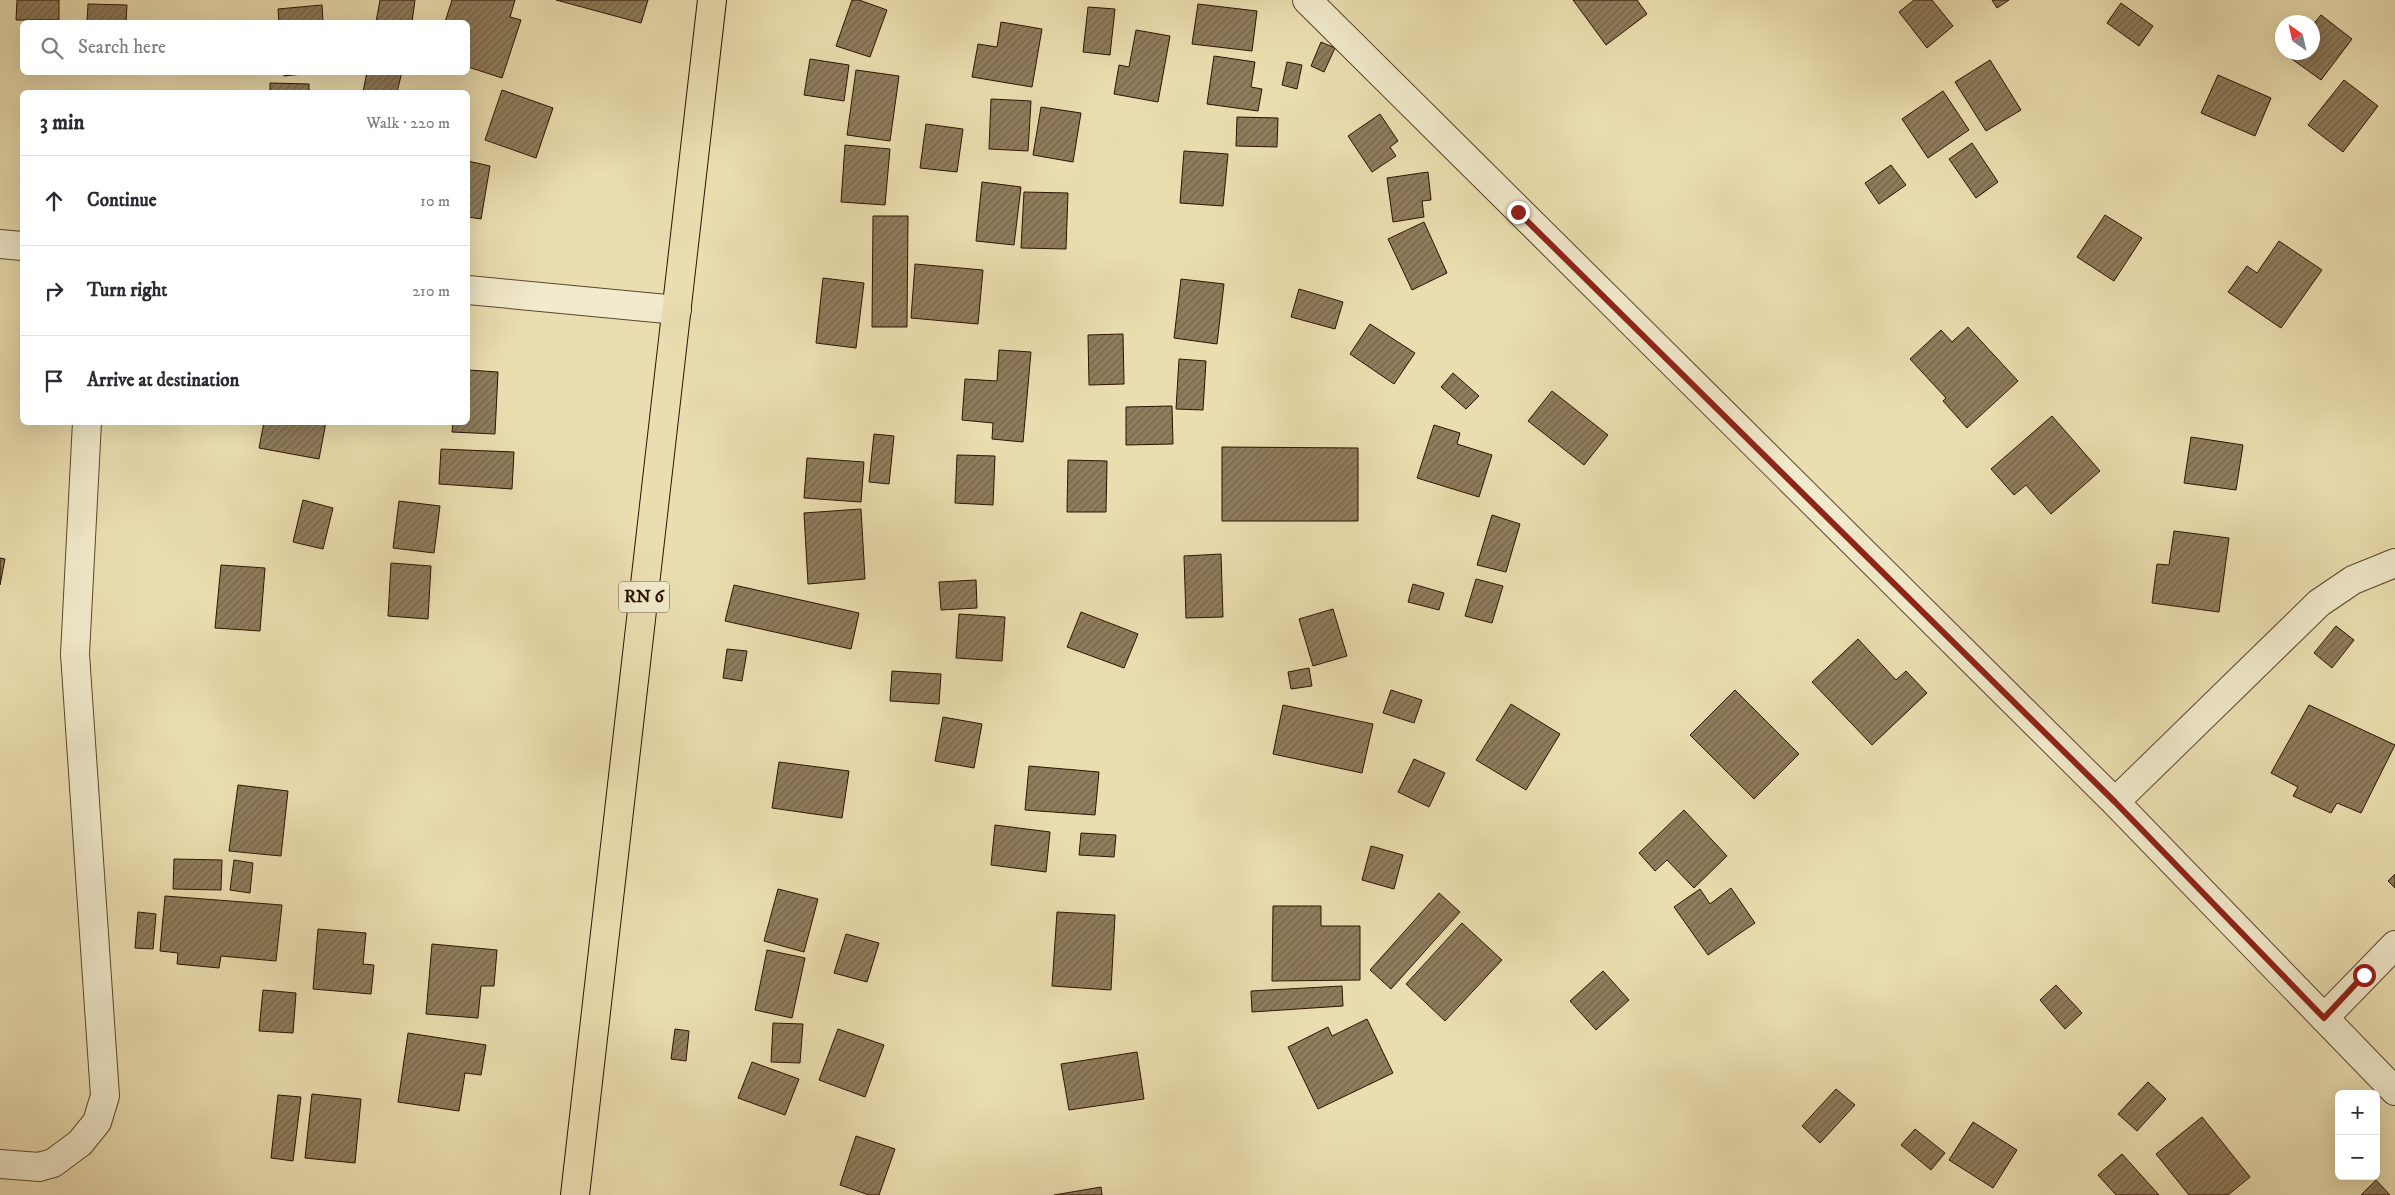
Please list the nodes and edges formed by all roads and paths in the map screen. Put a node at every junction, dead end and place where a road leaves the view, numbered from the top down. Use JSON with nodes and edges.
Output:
{"nodes":[{"id":1,"x":712,"y":0,"type":"edge"},
{"id":2,"x":1307,"y":0,"type":"edge"},
{"id":3,"x":0,"y":244,"type":"edge"},
{"id":4,"x":20,"y":246,"type":"edge"},
{"id":5,"x":470,"y":290,"type":"edge"},
{"id":6,"x":677,"y":310,"type":"junction"},
{"id":7,"x":87,"y":425,"type":"edge"},
{"id":8,"x":2394,"y":563,"type":"edge"},
{"id":9,"x":2115,"y":802,"type":"junction"},
{"id":10,"x":2395,"y":945,"type":"edge"},
{"id":11,"x":2324,"y":1018,"type":"junction"},
{"id":12,"x":2395,"y":1091,"type":"edge"},
{"id":13,"x":0,"y":1164,"type":"edge"},
{"id":14,"x":575,"y":1195,"type":"edge"}],
"edges":[{"from":1,"to":6,"type":"main road","number":"RN 6"},
{"from":2,"to":9,"type":"street"},
{"from":3,"to":4,"type":"street"},
{"from":5,"to":6,"type":"street"},
{"from":6,"to":14,"type":"main road","number":"RN 6"},
{"from":7,"to":13,"type":"street"},
{"from":8,"to":9,"type":"street"},
{"from":9,"to":11,"type":"street"},
{"from":10,"to":11,"type":"street"},
{"from":11,"to":12,"type":"street"}]}
